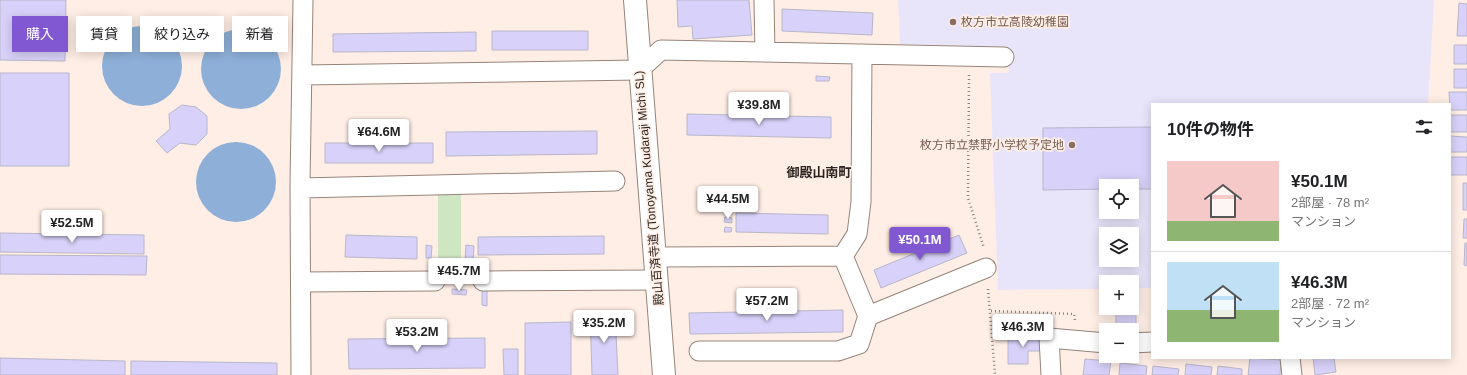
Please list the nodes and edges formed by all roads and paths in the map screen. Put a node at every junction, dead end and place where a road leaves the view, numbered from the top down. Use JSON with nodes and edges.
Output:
{"nodes":[{"id":1,"x":303,"y":0,"type":"edge"},
{"id":2,"x":635,"y":0,"type":"edge"},
{"id":3,"x":764,"y":0,"type":"edge"},
{"id":4,"x":765,"y":52,"type":"junction"},
{"id":5,"x":862,"y":54,"type":"junction"},
{"id":6,"x":970,"y":57,"type":"junction"},
{"id":7,"x":1004,"y":58,"type":"dead end"},
{"id":8,"x":639,"y":70,"type":"junction"},
{"id":9,"x":302,"y":74,"type":"junction"},
{"id":10,"x":615,"y":181,"type":"dead end"},
{"id":11,"x":300,"y":188,"type":"junction"},
{"id":12,"x":843,"y":256,"type":"junction"},
{"id":13,"x":654,"y":257,"type":"junction"},
{"id":14,"x":986,"y":268,"type":"junction"},
{"id":15,"x":657,"y":280,"type":"junction"},
{"id":16,"x":435,"y":281,"type":"dead end"},
{"id":17,"x":483,"y":281,"type":"dead end"},
{"id":18,"x":301,"y":282,"type":"junction"},
{"id":19,"x":991,"y":312,"type":"junction"},
{"id":20,"x":1035,"y":312,"type":"dead end"},
{"id":21,"x":868,"y":316,"type":"junction"},
{"id":22,"x":1099,"y":342,"type":"edge"},
{"id":23,"x":1151,"y":342,"type":"edge"},
{"id":24,"x":1139,"y":343,"type":"edge"},
{"id":25,"x":699,"y":351,"type":"dead end"},
{"id":26,"x":1290,"y":359,"type":"edge"},
{"id":27,"x":301,"y":375,"type":"edge"},
{"id":28,"x":664,"y":375,"type":"edge"},
{"id":29,"x":995,"y":375,"type":"edge"},
{"id":30,"x":1050,"y":375,"type":"edge"},
{"id":31,"x":1292,"y":375,"type":"edge"}],
"edges":[{"from":1,"to":9,"type":"street"},
{"from":2,"to":8,"type":"street","name":"殿山百済寺道 (Tonoyama Kudaraji Michi SL)"},
{"from":3,"to":4,"type":"street"},
{"from":4,"to":5,"type":"street"},
{"from":4,"to":8,"type":"street"},
{"from":5,"to":6,"type":"street"},
{"from":5,"to":12,"type":"street"},
{"from":6,"to":7,"type":"street"},
{"from":6,"to":14,"type":"path"},
{"from":8,"to":9,"type":"street"},
{"from":8,"to":13,"type":"street","name":"殿山百済寺道 (Tonoyama Kudaraji Michi SL)"},
{"from":9,"to":11,"type":"street"},
{"from":10,"to":11,"type":"street"},
{"from":11,"to":18,"type":"street"},
{"from":12,"to":13,"type":"street"},
{"from":12,"to":21,"type":"street"},
{"from":13,"to":15,"type":"street","name":"殿山百済寺道 (Tonoyama Kudaraji Michi SL)"},
{"from":14,"to":19,"type":"path"},
{"from":14,"to":21,"type":"street"},
{"from":15,"to":17,"type":"street"},
{"from":15,"to":28,"type":"street","name":"殿山百済寺道 (Tonoyama Kudaraji Michi SL)"},
{"from":16,"to":18,"type":"street"},
{"from":18,"to":27,"type":"street"},
{"from":19,"to":20,"type":"path"},
{"from":19,"to":29,"type":"path"},
{"from":21,"to":25,"type":"street"},
{"from":22,"to":30,"type":"street"},
{"from":23,"to":24,"type":"street"},
{"from":26,"to":31,"type":"street"}]}
